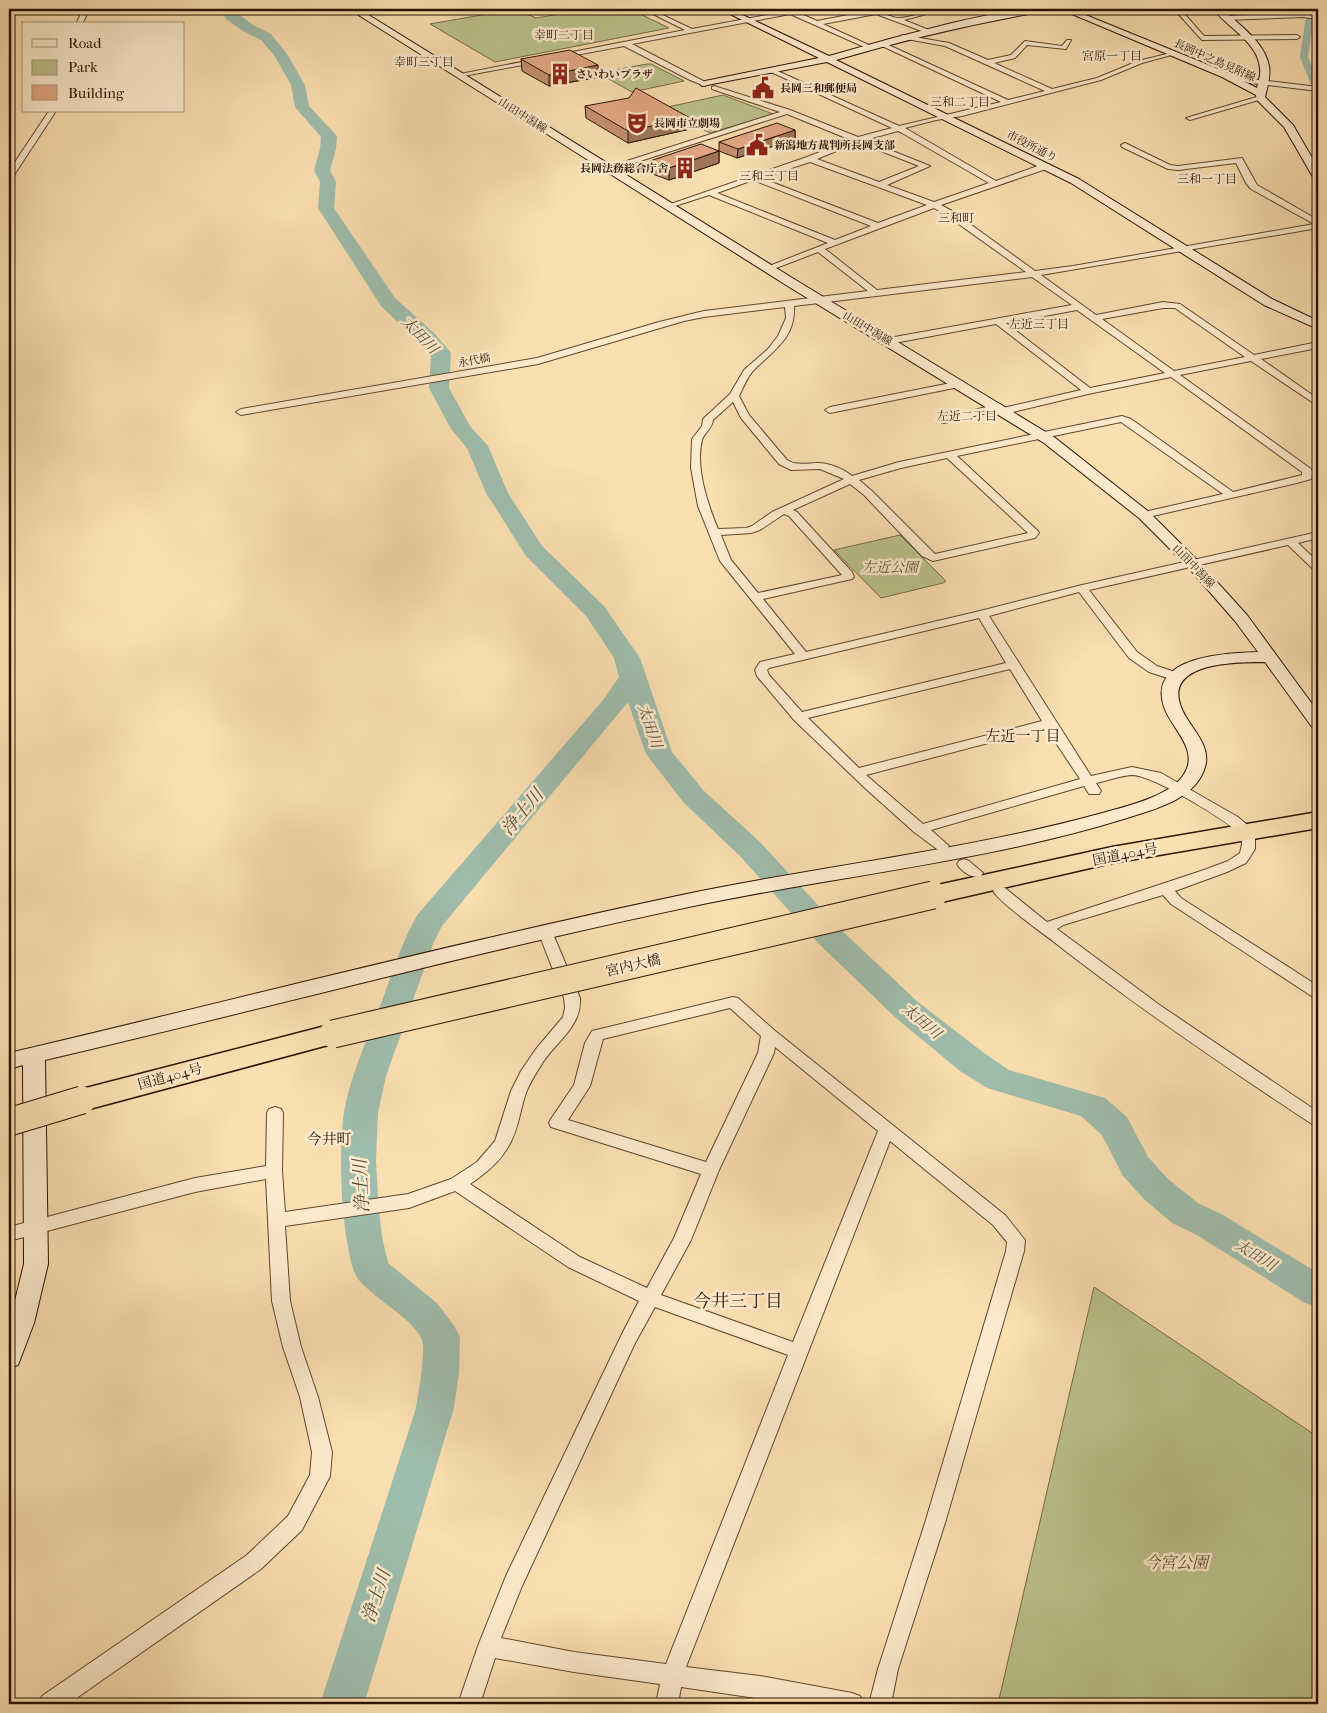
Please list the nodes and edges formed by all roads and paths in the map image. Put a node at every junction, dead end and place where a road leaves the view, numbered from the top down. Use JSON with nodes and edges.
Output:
{"nodes":[{"id":1,"x":81,"y":9,"type":"edge"},
{"id":2,"x":353,"y":9,"type":"edge"},
{"id":3,"x":646,"y":9,"type":"edge"},
{"id":4,"x":724,"y":9,"type":"edge"},
{"id":5,"x":942,"y":9,"type":"edge"},
{"id":6,"x":1040,"y":9,"type":"edge"},
{"id":7,"x":1064,"y":9,"type":"edge"},
{"id":8,"x":1177,"y":9,"type":"edge"},
{"id":9,"x":1217,"y":9,"type":"edge"},
{"id":10,"x":783,"y":10,"type":"edge"},
{"id":11,"x":872,"y":10,"type":"edge"},
{"id":12,"x":1318,"y":17,"type":"edge"},
{"id":13,"x":1226,"y":18,"type":"junction"},
{"id":14,"x":748,"y":20,"type":"junction"},
{"id":15,"x":896,"y":21,"type":"junction"},
{"id":16,"x":80,"y":22,"type":"edge"},
{"id":17,"x":816,"y":23,"type":"junction"},
{"id":18,"x":691,"y":31,"type":"junction"},
{"id":19,"x":927,"y":31,"type":"junction"},
{"id":20,"x":903,"y":37,"type":"junction"},
{"id":21,"x":1246,"y":37,"type":"junction"},
{"id":22,"x":1297,"y":37,"type":"dead end"},
{"id":23,"x":1069,"y":41,"type":"dead end"},
{"id":24,"x":624,"y":43,"type":"junction"},
{"id":25,"x":882,"y":44,"type":"junction"},
{"id":26,"x":869,"y":47,"type":"junction"},
{"id":27,"x":1173,"y":53,"type":"junction"},
{"id":28,"x":830,"y":59,"type":"junction"},
{"id":29,"x":988,"y":62,"type":"junction"},
{"id":30,"x":776,"y":73,"type":"junction"},
{"id":31,"x":458,"y":75,"type":"junction"},
{"id":32,"x":1225,"y":75,"type":"junction"},
{"id":33,"x":1263,"y":82,"type":"junction"},
{"id":34,"x":709,"y":86,"type":"junction"},
{"id":35,"x":1318,"y":89,"type":"edge"},
{"id":36,"x":1051,"y":91,"type":"junction"},
{"id":37,"x":1260,"y":96,"type":"junction"},
{"id":38,"x":1007,"y":102,"type":"junction"},
{"id":39,"x":52,"y":112,"type":"edge"},
{"id":40,"x":787,"y":112,"type":"junction"},
{"id":41,"x":945,"y":117,"type":"junction"},
{"id":42,"x":1190,"y":118,"type":"dead end"},
{"id":43,"x":899,"y":128,"type":"junction"},
{"id":44,"x":858,"y":139,"type":"junction"},
{"id":45,"x":1124,"y":145,"type":"dead end"},
{"id":46,"x":810,"y":159,"type":"junction"},
{"id":47,"x":1046,"y":166,"type":"junction"},
{"id":48,"x":609,"y":168,"type":"junction"},
{"id":49,"x":9,"y":176,"type":"edge"},
{"id":50,"x":1318,"y":177,"type":"edge"},
{"id":51,"x":754,"y":178,"type":"junction"},
{"id":52,"x":996,"y":184,"type":"junction"},
{"id":53,"x":879,"y":185,"type":"junction"},
{"id":54,"x":711,"y":193,"type":"junction"},
{"id":55,"x":934,"y":205,"type":"junction"},
{"id":56,"x":670,"y":206,"type":"junction"},
{"id":57,"x":1318,"y":224,"type":"edge"},
{"id":58,"x":878,"y":226,"type":"junction"},
{"id":59,"x":836,"y":242,"type":"junction"},
{"id":60,"x":820,"y":249,"type":"junction"},
{"id":61,"x":1183,"y":249,"type":"junction"},
{"id":62,"x":768,"y":268,"type":"junction"},
{"id":63,"x":1034,"y":274,"type":"junction"},
{"id":64,"x":875,"y":293,"type":"junction"},
{"id":65,"x":820,"y":300,"type":"junction"},
{"id":66,"x":789,"y":303,"type":"junction"},
{"id":67,"x":1078,"y":307,"type":"junction"},
{"id":68,"x":1094,"y":318,"type":"junction"},
{"id":69,"x":999,"y":322,"type":"junction"},
{"id":70,"x":1318,"y":325,"type":"edge"},
{"id":71,"x":889,"y":341,"type":"junction"},
{"id":72,"x":1318,"y":345,"type":"edge"},
{"id":73,"x":1253,"y":359,"type":"junction"},
{"id":74,"x":1172,"y":376,"type":"junction"},
{"id":75,"x":961,"y":384,"type":"junction"},
{"id":76,"x":1088,"y":391,"type":"junction"},
{"id":77,"x":734,"y":396,"type":"junction"},
{"id":78,"x":1318,"y":403,"type":"edge"},
{"id":79,"x":1002,"y":409,"type":"junction"},
{"id":80,"x":830,"y":410,"type":"dead end"},
{"id":81,"x":241,"y":412,"type":"dead end"},
{"id":82,"x":944,"y":420,"type":"dead end"},
{"id":83,"x":1042,"y":435,"type":"junction"},
{"id":84,"x":949,"y":454,"type":"junction"},
{"id":85,"x":852,"y":479,"type":"junction"},
{"id":86,"x":1232,"y":495,"type":"junction"},
{"id":87,"x":785,"y":510,"type":"junction"},
{"id":88,"x":1144,"y":515,"type":"junction"},
{"id":89,"x":714,"y":532,"type":"junction"},
{"id":90,"x":1318,"y":535,"type":"edge"},
{"id":91,"x":1290,"y":541,"type":"junction"},
{"id":92,"x":1192,"y":563,"type":"junction"},
{"id":93,"x":1318,"y":568,"type":"edge"},
{"id":94,"x":1082,"y":588,"type":"junction"},
{"id":95,"x":755,"y":597,"type":"junction"},
{"id":96,"x":982,"y":614,"type":"junction"},
{"id":97,"x":802,"y":655,"type":"junction"},
{"id":98,"x":1270,"y":657,"type":"junction"},
{"id":99,"x":1012,"y":665,"type":"junction"},
{"id":100,"x":1177,"y":677,"type":"junction"},
{"id":101,"x":798,"y":717,"type":"junction"},
{"id":102,"x":1049,"y":723,"type":"junction"},
{"id":103,"x":1318,"y":723,"type":"edge"},
{"id":104,"x":856,"y":773,"type":"junction"},
{"id":105,"x":1091,"y":786,"type":"junction"},
{"id":106,"x":1180,"y":790,"type":"junction"},
{"id":107,"x":1318,"y":820,"type":"edge"},
{"id":108,"x":920,"y":829,"type":"junction"},
{"id":109,"x":1247,"y":832,"type":"junction"},
{"id":110,"x":942,"y":846,"type":"dead end"},
{"id":111,"x":964,"y":864,"type":"dead end"},
{"id":112,"x":976,"y":873,"type":"dead end"},
{"id":113,"x":1166,"y":889,"type":"junction"},
{"id":114,"x":1000,"y":891,"type":"dead end"},
{"id":115,"x":933,"y":895,"type":"joint"},
{"id":116,"x":1046,"y":929,"type":"junction"},
{"id":117,"x":546,"y":934,"type":"junction"},
{"id":118,"x":1318,"y":993,"type":"edge"},
{"id":119,"x":333,"y":1034,"type":"joint"},
{"id":120,"x":768,"y":1034,"type":"junction"},
{"id":121,"x":34,"y":1055,"type":"junction"},
{"id":122,"x":9,"y":1061,"type":"edge"},
{"id":123,"x":275,"y":1113,"type":"dead end"},
{"id":124,"x":1318,"y":1120,"type":"edge"},
{"id":125,"x":9,"y":1122,"type":"edge"},
{"id":126,"x":886,"y":1130,"type":"junction"},
{"id":127,"x":711,"y":1170,"type":"junction"},
{"id":128,"x":274,"y":1171,"type":"junction"},
{"id":129,"x":456,"y":1184,"type":"junction"},
{"id":130,"x":278,"y":1220,"type":"junction"},
{"id":131,"x":36,"y":1227,"type":"junction"},
{"id":132,"x":9,"y":1234,"type":"edge"},
{"id":133,"x":650,"y":1298,"type":"junction"},
{"id":134,"x":798,"y":1351,"type":"junction"},
{"id":135,"x":9,"y":1357,"type":"edge"},
{"id":136,"x":488,"y":1646,"type":"junction"},
{"id":137,"x":673,"y":1674,"type":"junction"},
{"id":138,"x":50,"y":1704,"type":"edge"},
{"id":139,"x":469,"y":1704,"type":"edge"},
{"id":140,"x":667,"y":1704,"type":"edge"},
{"id":141,"x":852,"y":1704,"type":"edge"},
{"id":142,"x":880,"y":1704,"type":"edge"}],
"edges":[{"from":1,"to":16,"type":"street"},
{"from":2,"to":31,"type":"main road","name":"山田中潟線"},
{"from":3,"to":18,"type":"street"},
{"from":4,"to":14,"type":"street","name":"市役所通り"},
{"from":5,"to":15,"type":"street"},
{"from":6,"to":19,"type":"main road"},
{"from":7,"to":27,"type":"main road","name":"長岡中之島見附線"},
{"from":8,"to":21,"type":"street"},
{"from":9,"to":13,"type":"main road"},
{"from":10,"to":14,"type":"street"},
{"from":10,"to":17,"type":"street"},
{"from":11,"to":15,"type":"street"},
{"from":11,"to":17,"type":"street"},
{"from":12,"to":13,"type":"street"},
{"from":13,"to":21,"type":"main road"},
{"from":14,"to":18,"type":"street"},
{"from":14,"to":28,"type":"street","name":"市役所通り"},
{"from":15,"to":19,"type":"street"},
{"from":17,"to":26,"type":"street"},
{"from":18,"to":24,"type":"street"},
{"from":19,"to":20,"type":"main road"},
{"from":20,"to":25,"type":"main road"},
{"from":20,"to":29,"type":"street"},
{"from":21,"to":22,"type":"street"},
{"from":21,"to":33,"type":"main road"},
{"from":23,"to":29,"type":"street"},
{"from":24,"to":31,"type":"street"},
{"from":24,"to":34,"type":"street"},
{"from":25,"to":26,"type":"main road"},
{"from":25,"to":38,"type":"street"},
{"from":26,"to":28,"type":"main road"},
{"from":27,"to":32,"type":"main road","name":"長岡中之島見附線"},
{"from":27,"to":36,"type":"street"},
{"from":28,"to":30,"type":"main road"},
{"from":28,"to":41,"type":"street","name":"市役所通り"},
{"from":29,"to":36,"type":"street"},
{"from":30,"to":34,"type":"main road"},
{"from":30,"to":43,"type":"street"},
{"from":31,"to":48,"type":"main road","name":"山田中潟線"},
{"from":32,"to":33,"type":"street"},
{"from":32,"to":37,"type":"main road","name":"長岡中之島見附線"},
{"from":33,"to":35,"type":"street"},
{"from":33,"to":37,"type":"main road"},
{"from":34,"to":40,"type":"street"},
{"from":36,"to":38,"type":"street"},
{"from":37,"to":42,"type":"street"},
{"from":37,"to":50,"type":"main road","name":"長岡中之島見附線"},
{"from":38,"to":41,"type":"street"},
{"from":39,"to":49,"type":"street"},
{"from":40,"to":44,"type":"street"},
{"from":40,"to":48,"type":"street"},
{"from":41,"to":43,"type":"street"},
{"from":41,"to":47,"type":"street","name":"市役所通り"},
{"from":43,"to":44,"type":"street"},
{"from":43,"to":52,"type":"street"},
{"from":44,"to":46,"type":"street"},
{"from":44,"to":53,"type":"street"},
{"from":45,"to":57,"type":"street"},
{"from":46,"to":51,"type":"street"},
{"from":46,"to":53,"type":"street"},
{"from":47,"to":52,"type":"street"},
{"from":47,"to":61,"type":"street","name":"市役所通り"},
{"from":48,"to":56,"type":"main road","name":"山田中潟線"},
{"from":51,"to":54,"type":"street"},
{"from":51,"to":58,"type":"street"},
{"from":52,"to":55,"type":"street"},
{"from":53,"to":55,"type":"street"},
{"from":54,"to":56,"type":"street"},
{"from":54,"to":59,"type":"street"},
{"from":55,"to":58,"type":"street"},
{"from":55,"to":63,"type":"street"},
{"from":56,"to":62,"type":"main road","name":"山田中潟線"},
{"from":57,"to":61,"type":"street","name":"永代橋"},
{"from":58,"to":59,"type":"street"},
{"from":59,"to":60,"type":"street"},
{"from":60,"to":62,"type":"street"},
{"from":60,"to":64,"type":"street"},
{"from":61,"to":63,"type":"street","name":"永代橋"},
{"from":61,"to":70,"type":"street","name":"市役所通り"},
{"from":62,"to":65,"type":"main road","name":"山田中潟線"},
{"from":63,"to":64,"type":"street","name":"永代橋"},
{"from":63,"to":67,"type":"street"},
{"from":64,"to":65,"type":"street","name":"永代橋"},
{"from":65,"to":66,"type":"street","name":"永代橋"},
{"from":65,"to":71,"type":"main road","name":"山田中潟線"},
{"from":66,"to":77,"type":"street"},
{"from":66,"to":81,"type":"street","name":"永代橋"},
{"from":67,"to":68,"type":"street"},
{"from":67,"to":69,"type":"street"},
{"from":68,"to":73,"type":"street"},
{"from":68,"to":74,"type":"street"},
{"from":69,"to":71,"type":"street"},
{"from":69,"to":76,"type":"street"},
{"from":71,"to":75,"type":"main road","name":"山田中潟線"},
{"from":72,"to":73,"type":"street"},
{"from":73,"to":74,"type":"street"},
{"from":73,"to":78,"type":"street"},
{"from":74,"to":76,"type":"street"},
{"from":74,"to":86,"type":"street"},
{"from":75,"to":79,"type":"main road","name":"山田中潟線"},
{"from":75,"to":80,"type":"street"},
{"from":76,"to":79,"type":"street"},
{"from":77,"to":85,"type":"street"},
{"from":77,"to":89,"type":"street"},
{"from":79,"to":82,"type":"street"},
{"from":79,"to":83,"type":"main road","name":"山田中潟線"},
{"from":83,"to":84,"type":"street"},
{"from":83,"to":86,"type":"street"},
{"from":83,"to":88,"type":"main road","name":"山田中潟線"},
{"from":84,"to":85,"type":"street"},
{"from":84,"to":85,"type":"street"},
{"from":85,"to":87,"type":"street"},
{"from":86,"to":88,"type":"street"},
{"from":87,"to":89,"type":"street"},
{"from":87,"to":95,"type":"street"},
{"from":88,"to":92,"type":"main road","name":"山田中潟線"},
{"from":89,"to":95,"type":"street"},
{"from":90,"to":91,"type":"street"},
{"from":91,"to":92,"type":"street"},
{"from":91,"to":93,"type":"street"},
{"from":92,"to":94,"type":"street"},
{"from":92,"to":98,"type":"main road","name":"山田中潟線"},
{"from":94,"to":96,"type":"street"},
{"from":94,"to":100,"type":"street"},
{"from":95,"to":97,"type":"street"},
{"from":96,"to":97,"type":"street"},
{"from":96,"to":99,"type":"street"},
{"from":97,"to":101,"type":"street"},
{"from":98,"to":100,"type":"main road"},
{"from":98,"to":103,"type":"main road","name":"山田中潟線"},
{"from":99,"to":101,"type":"street"},
{"from":99,"to":102,"type":"street"},
{"from":100,"to":106,"type":"main road"},
{"from":101,"to":104,"type":"street"},
{"from":102,"to":104,"type":"street"},
{"from":102,"to":105,"type":"street"},
{"from":104,"to":108,"type":"street"},
{"from":105,"to":106,"type":"street"},
{"from":105,"to":108,"type":"street"},
{"from":106,"to":109,"type":"street"},
{"from":106,"to":117,"type":"main road"},
{"from":107,"to":109,"type":"highway","name":"国道404号"},
{"from":108,"to":110,"type":"street"},
{"from":109,"to":113,"type":"street"},
{"from":109,"to":115,"type":"highway","name":"国道404号"},
{"from":111,"to":112,"type":"street"},
{"from":113,"to":116,"type":"street"},
{"from":113,"to":118,"type":"street"},
{"from":114,"to":116,"type":"street"},
{"from":115,"to":119,"type":"highway","name":"宮内大橋","bridge":true},
{"from":116,"to":124,"type":"street"},
{"from":117,"to":121,"type":"main road"},
{"from":117,"to":129,"type":"street"},
{"from":119,"to":125,"type":"highway","name":"国道404号","bridge":true},
{"from":120,"to":126,"type":"street"},
{"from":120,"to":127,"type":"street"},
{"from":120,"to":127,"type":"street"},
{"from":121,"to":122,"type":"street"},
{"from":121,"to":131,"type":"main road"},
{"from":123,"to":128,"type":"street"},
{"from":126,"to":134,"type":"street"},
{"from":126,"to":142,"type":"street"},
{"from":127,"to":133,"type":"street"},
{"from":128,"to":130,"type":"street"},
{"from":128,"to":131,"type":"street"},
{"from":129,"to":130,"type":"street"},
{"from":129,"to":133,"type":"street"},
{"from":130,"to":138,"type":"street"},
{"from":131,"to":132,"type":"street"},
{"from":131,"to":135,"type":"main road"},
{"from":133,"to":134,"type":"street"},
{"from":133,"to":136,"type":"street"},
{"from":134,"to":137,"type":"street"},
{"from":136,"to":137,"type":"street"},
{"from":136,"to":139,"type":"street"},
{"from":137,"to":140,"type":"street"},
{"from":137,"to":141,"type":"street"}]}
